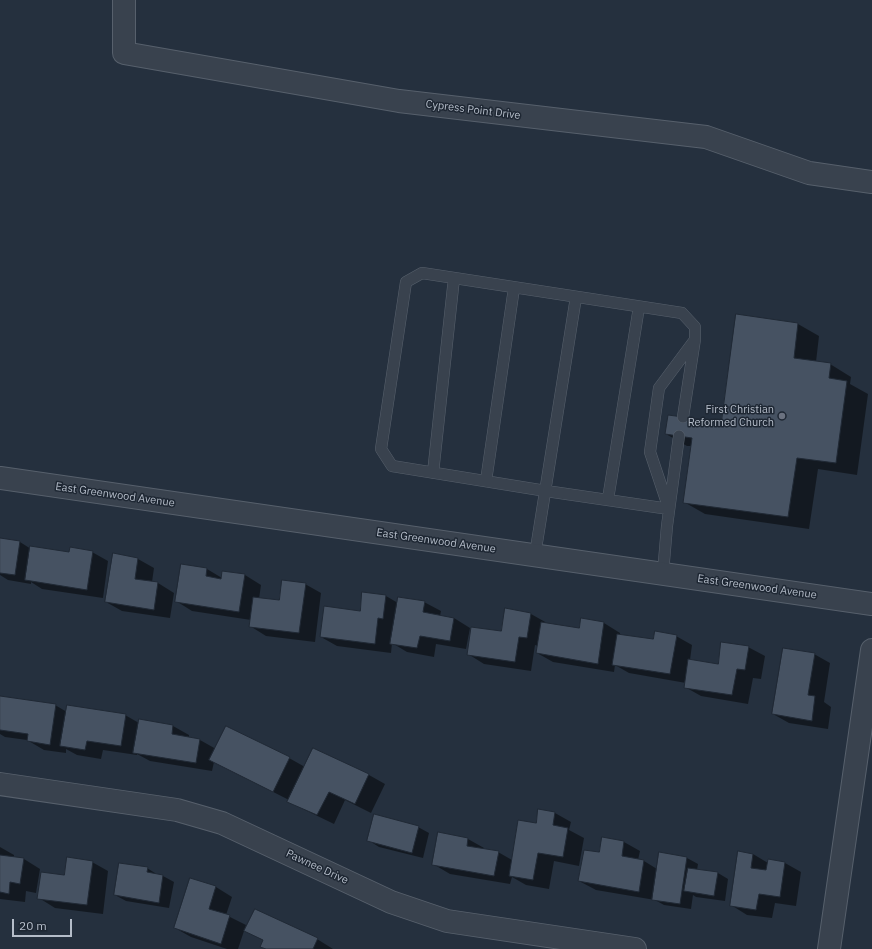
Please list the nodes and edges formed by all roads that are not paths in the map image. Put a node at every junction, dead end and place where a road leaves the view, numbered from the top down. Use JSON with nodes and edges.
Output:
{"nodes":[{"id":1,"x":124,"y":0,"type":"edge"},
{"id":2,"x":872,"y":182,"type":"edge"},
{"id":3,"x":454,"y":278,"type":"junction"},
{"id":4,"x":514,"y":288,"type":"junction"},
{"id":5,"x":576,"y":297,"type":"junction"},
{"id":6,"x":639,"y":307,"type":"junction"},
{"id":7,"x":695,"y":339,"type":"junction"},
{"id":8,"x":683,"y":417,"type":"dead end"},
{"id":9,"x":679,"y":436,"type":"dead end"},
{"id":10,"x":434,"y":473,"type":"junction"},
{"id":11,"x":0,"y":478,"type":"edge"},
{"id":12,"x":486,"y":481,"type":"junction"},
{"id":13,"x":546,"y":491,"type":"junction"},
{"id":14,"x":608,"y":499,"type":"junction"},
{"id":15,"x":669,"y":509,"type":"junction"},
{"id":16,"x":535,"y":555,"type":"junction"},
{"id":17,"x":663,"y":574,"type":"junction"},
{"id":18,"x":872,"y":604,"type":"edge"},
{"id":19,"x":872,"y":650,"type":"edge"},
{"id":20,"x":0,"y":784,"type":"edge"},
{"id":21,"x":635,"y":949,"type":"edge"},
{"id":22,"x":829,"y":949,"type":"edge"}],
"edges":[{"from":1,"to":2,"type":"street","name":"Cypress Point Drive"},
{"from":3,"to":4,"type":"lane"},
{"from":3,"to":10,"type":"lane"},
{"from":3,"to":10,"type":"lane"},
{"from":4,"to":5,"type":"lane"},
{"from":4,"to":12,"type":"lane"},
{"from":5,"to":6,"type":"lane"},
{"from":5,"to":13,"type":"lane"},
{"from":6,"to":7,"type":"lane"},
{"from":6,"to":14,"type":"lane"},
{"from":7,"to":8,"type":"lane"},
{"from":7,"to":15,"type":"lane"},
{"from":9,"to":15,"type":"lane"},
{"from":10,"to":12,"type":"lane"},
{"from":11,"to":16,"type":"street","name":"East Greenwood Avenue"},
{"from":12,"to":13,"type":"lane"},
{"from":13,"to":14,"type":"lane"},
{"from":13,"to":16,"type":"lane"},
{"from":14,"to":15,"type":"lane"},
{"from":15,"to":17,"type":"lane"},
{"from":16,"to":17,"type":"street","name":"East Greenwood Avenue"},
{"from":17,"to":18,"type":"street","name":"East Greenwood Avenue"},
{"from":19,"to":22,"type":"street"},
{"from":20,"to":21,"type":"street","name":"Pawnee Drive"}]}
